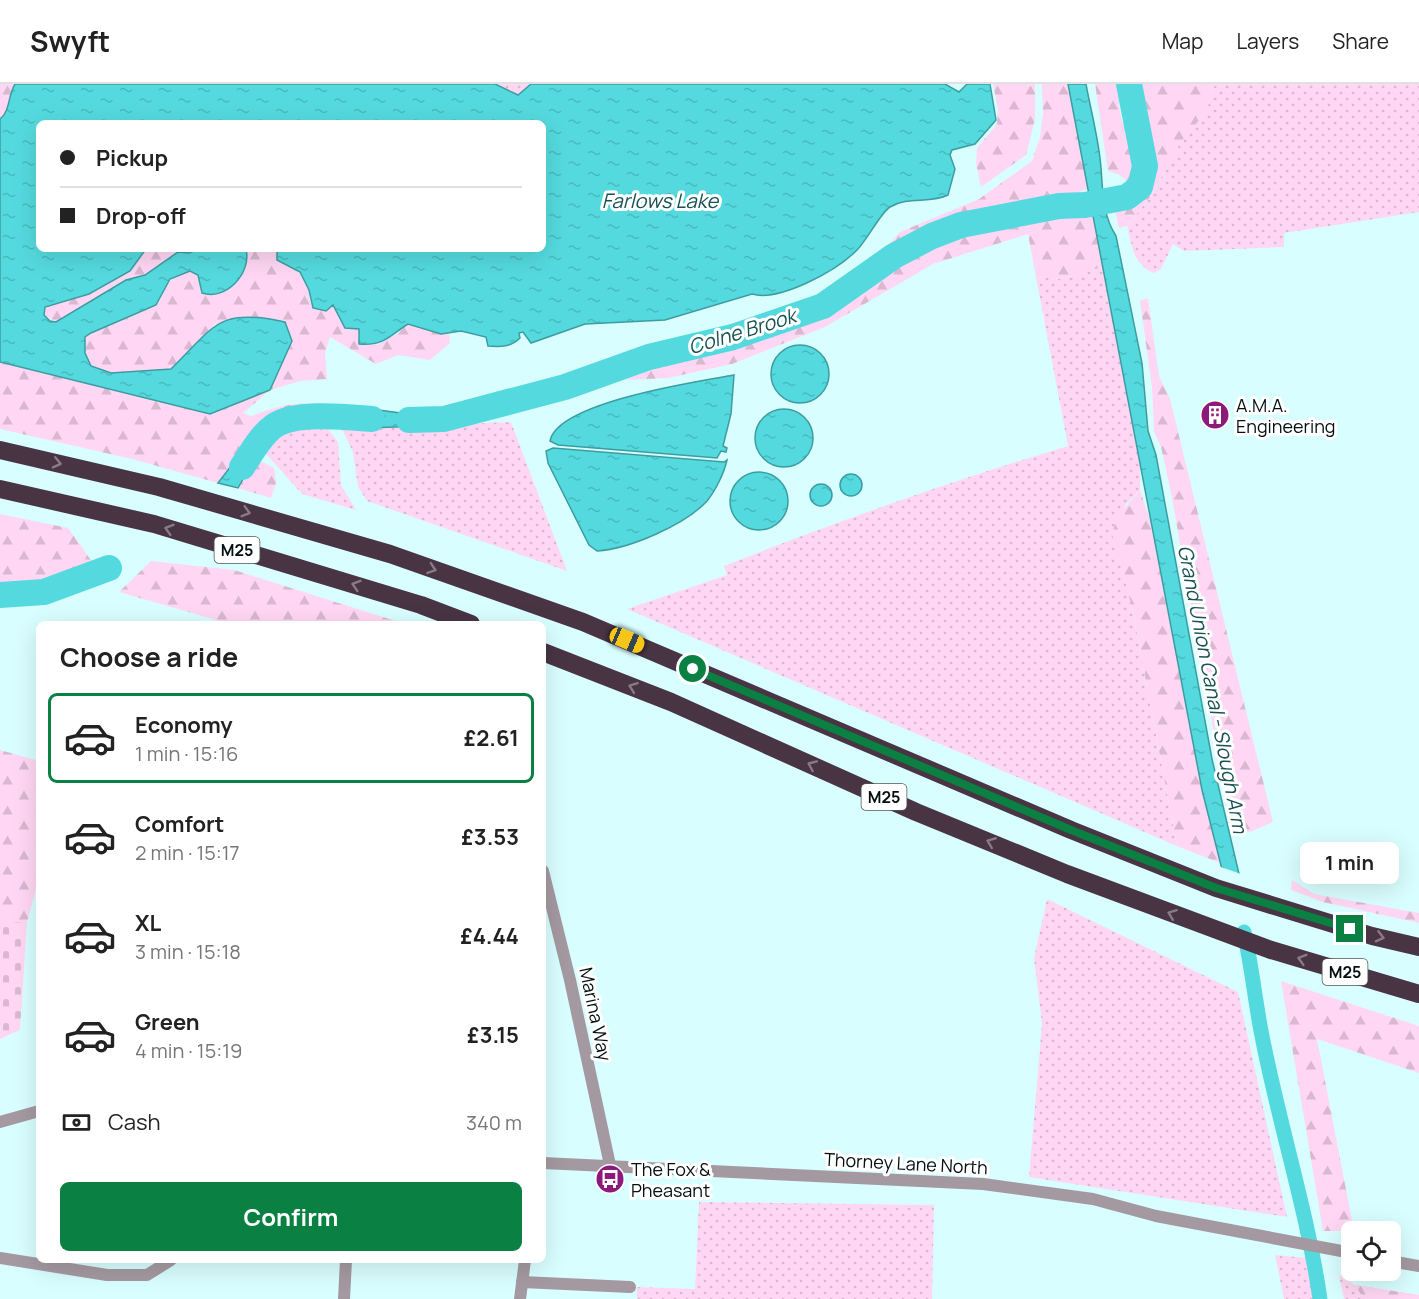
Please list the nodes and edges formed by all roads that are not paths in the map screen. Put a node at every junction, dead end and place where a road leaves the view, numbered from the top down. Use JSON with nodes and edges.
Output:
{"nodes":[{"id":1,"x":0,"y":450,"type":"edge"},
{"id":2,"x":0,"y":489,"type":"edge"},
{"id":3,"x":463,"y":621,"type":"edge"},
{"id":4,"x":546,"y":653,"type":"edge"},
{"id":5,"x":546,"y":883,"type":"edge"},
{"id":6,"x":1419,"y":946,"type":"edge"},
{"id":7,"x":1419,"y":994,"type":"edge"},
{"id":8,"x":36,"y":1112,"type":"edge"},
{"id":9,"x":0,"y":1122,"type":"edge"},
{"id":10,"x":546,"y":1163,"type":"edge"},
{"id":11,"x":610,"y":1165,"type":"junction"},
{"id":12,"x":1341,"y":1251,"type":"edge"},
{"id":13,"x":0,"y":1258,"type":"edge"},
{"id":14,"x":166,"y":1263,"type":"edge"},
{"id":15,"x":346,"y":1263,"type":"edge"},
{"id":16,"x":525,"y":1263,"type":"edge"},
{"id":17,"x":1401,"y":1263,"type":"edge"},
{"id":18,"x":1419,"y":1266,"type":"edge"},
{"id":19,"x":522,"y":1282,"type":"junction"},
{"id":20,"x":630,"y":1287,"type":"dead end"},
{"id":21,"x":344,"y":1299,"type":"edge"},
{"id":22,"x":519,"y":1299,"type":"edge"}],
"edges":[{"from":1,"to":6,"type":"highway","number":"M25","one_way":true},
{"from":3,"to":2,"type":"highway","number":"M25","one_way":true},
{"from":7,"to":4,"type":"highway","number":"M25","one_way":true},
{"from":5,"to":11,"type":"street","name":"Marina Way"},
{"from":8,"to":9,"type":"street"},
{"from":10,"to":11,"type":"street","name":"Thorney Lane North"},
{"from":11,"to":12,"type":"street","name":"Thorney Lane North"},
{"from":13,"to":14,"type":"street"},
{"from":15,"to":21,"type":"street"},
{"from":16,"to":19,"type":"street"},
{"from":17,"to":18,"type":"street"},
{"from":19,"to":20,"type":"street"},
{"from":19,"to":22,"type":"street"}]}
